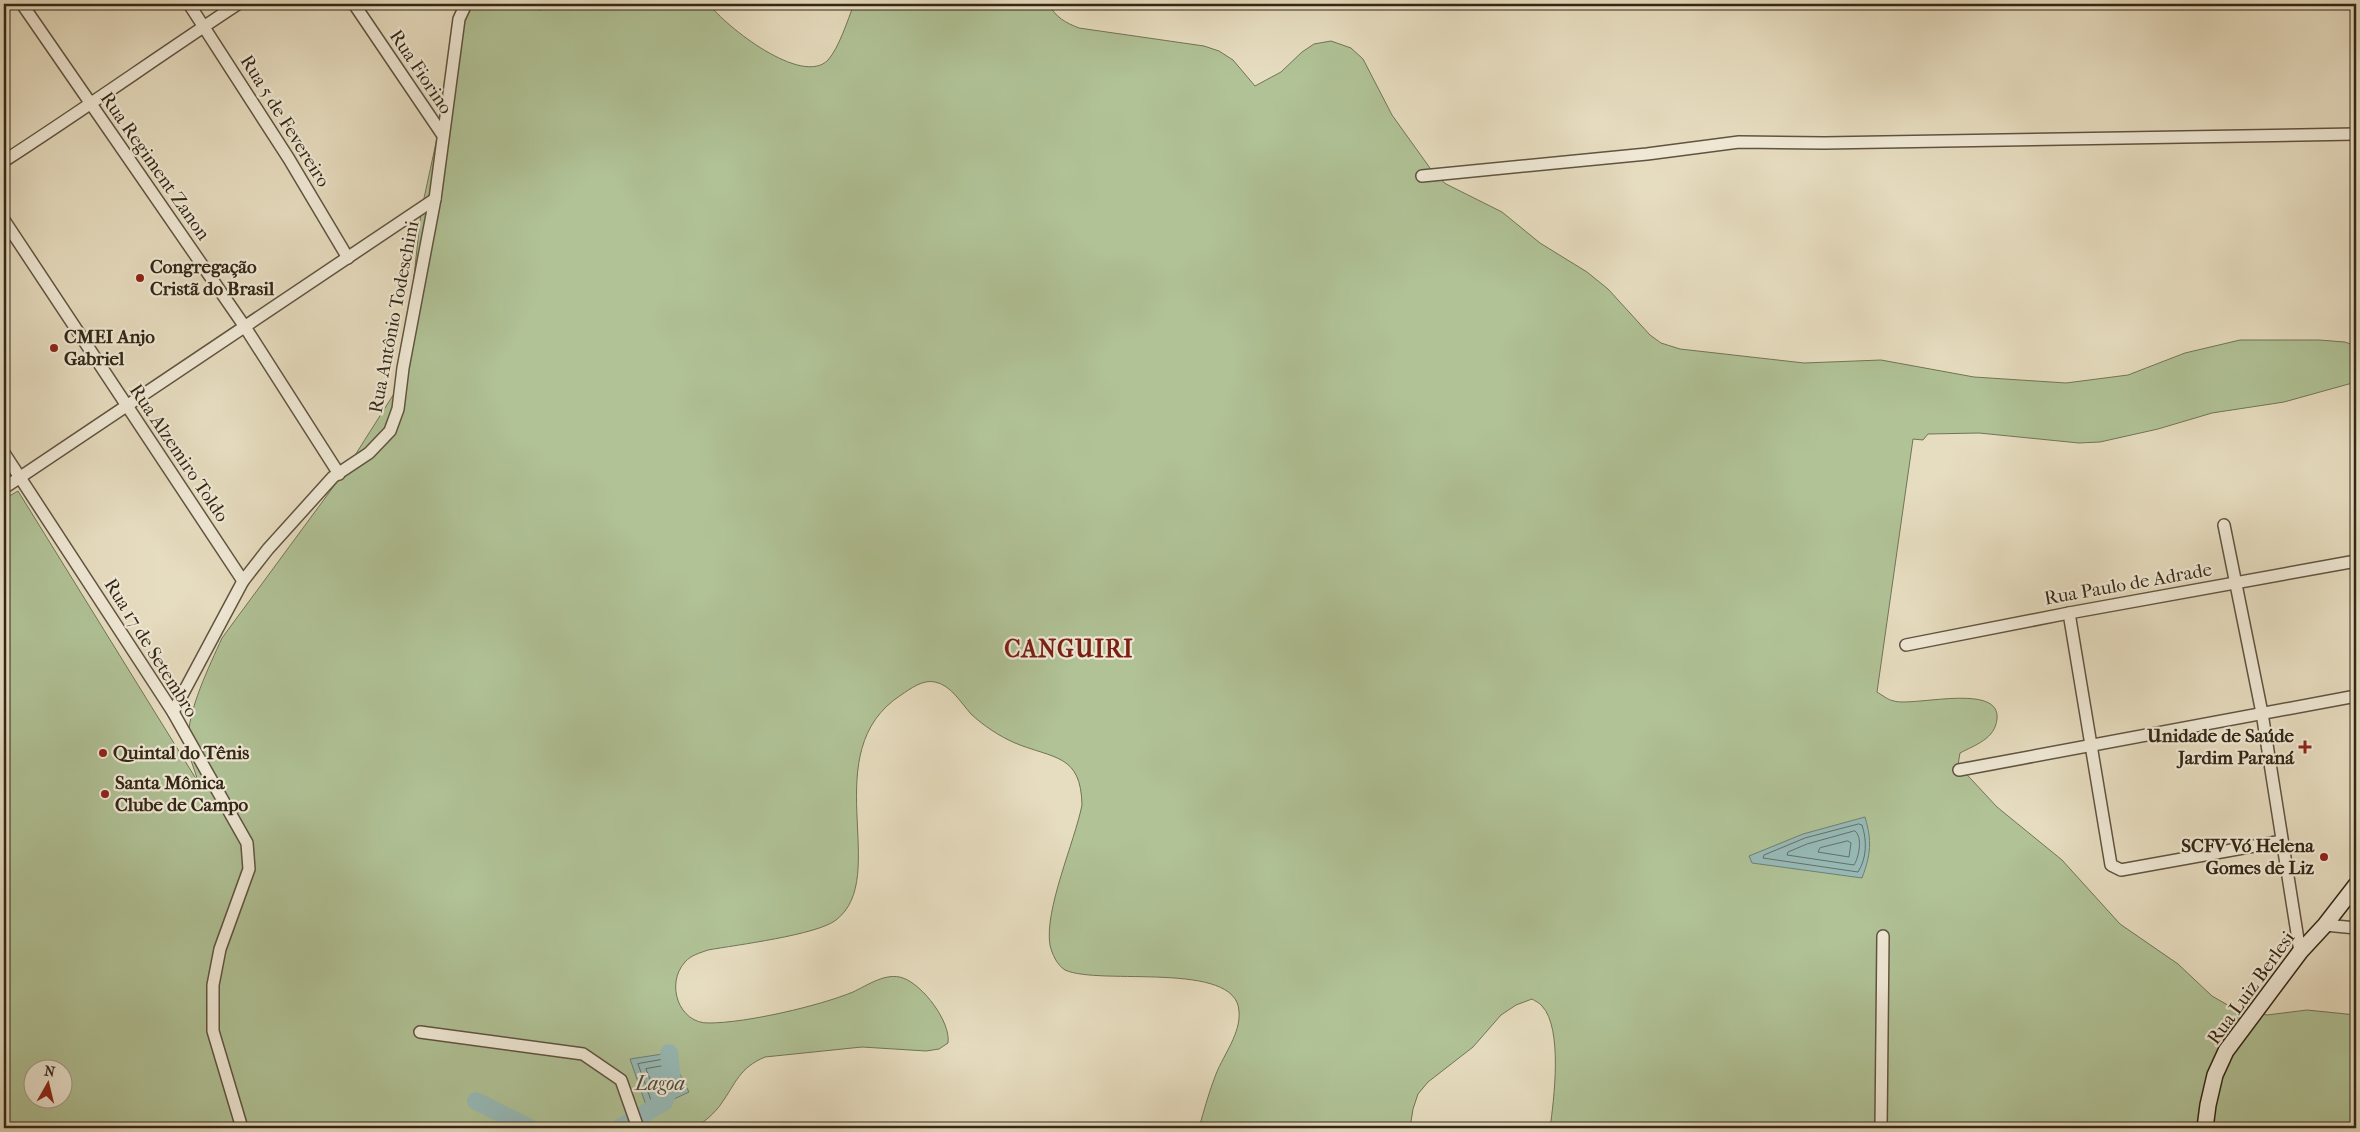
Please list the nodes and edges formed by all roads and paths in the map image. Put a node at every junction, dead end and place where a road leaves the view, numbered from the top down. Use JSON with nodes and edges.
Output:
{"nodes":[{"id":1,"x":22,"y":4,"type":"edge"},
{"id":2,"x":189,"y":4,"type":"edge"},
{"id":3,"x":238,"y":4,"type":"edge"},
{"id":4,"x":354,"y":4,"type":"edge"},
{"id":5,"x":466,"y":4,"type":"edge"},
{"id":6,"x":204,"y":26,"type":"junction"},
{"id":7,"x":91,"y":104,"type":"junction"},
{"id":8,"x":442,"y":134,"type":"junction"},
{"id":9,"x":2356,"y":134,"type":"edge"},
{"id":10,"x":4,"y":161,"type":"edge"},
{"id":11,"x":1422,"y":176,"type":"dead end"},
{"id":12,"x":435,"y":200,"type":"junction"},
{"id":13,"x":4,"y":220,"type":"edge"},
{"id":14,"x":348,"y":258,"type":"junction"},
{"id":15,"x":245,"y":327,"type":"junction"},
{"id":16,"x":127,"y":406,"type":"junction"},
{"id":17,"x":4,"y":453,"type":"edge"},
{"id":18,"x":339,"y":474,"type":"junction"},
{"id":19,"x":20,"y":477,"type":"junction"},
{"id":20,"x":4,"y":488,"type":"edge"},
{"id":21,"x":2224,"y":525,"type":"dead end"},
{"id":22,"x":2356,"y":561,"type":"edge"},
{"id":23,"x":243,"y":581,"type":"junction"},
{"id":24,"x":2236,"y":583,"type":"junction"},
{"id":25,"x":2069,"y":613,"type":"junction"},
{"id":26,"x":1906,"y":645,"type":"dead end"},
{"id":27,"x":2356,"y":696,"type":"edge"},
{"id":28,"x":173,"y":712,"type":"junction"},
{"id":29,"x":2262,"y":713,"type":"junction"},
{"id":30,"x":2090,"y":745,"type":"junction"},
{"id":31,"x":1959,"y":770,"type":"dead end"},
{"id":32,"x":2282,"y":841,"type":"junction"},
{"id":33,"x":2356,"y":885,"type":"edge"},
{"id":34,"x":2325,"y":925,"type":"junction"},
{"id":35,"x":2356,"y":928,"type":"edge"},
{"id":36,"x":1883,"y":936,"type":"dead end"},
{"id":37,"x":2300,"y":952,"type":"junction"},
{"id":38,"x":420,"y":1032,"type":"dead end"},
{"id":39,"x":242,"y":1128,"type":"edge"},
{"id":40,"x":638,"y":1128,"type":"edge"},
{"id":41,"x":1881,"y":1128,"type":"edge"},
{"id":42,"x":2205,"y":1128,"type":"edge"}],
"edges":[{"from":1,"to":7,"type":"street","name":"Rua Regiment Zanon"},
{"from":2,"to":6,"type":"street","name":"Rua 5 de Fevereiro"},
{"from":3,"to":6,"type":"street"},
{"from":4,"to":8,"type":"street","name":"Rua Fiorino"},
{"from":5,"to":8,"type":"street","name":"Rua Antônio Todeschini"},
{"from":6,"to":7,"type":"street"},
{"from":6,"to":14,"type":"street","name":"Rua 5 de Fevereiro"},
{"from":7,"to":10,"type":"street"},
{"from":7,"to":15,"type":"street","name":"Rua Regiment Zanon"},
{"from":8,"to":12,"type":"street","name":"Rua Antônio Todeschini"},
{"from":9,"to":11,"type":"street"},
{"from":12,"to":14,"type":"street"},
{"from":12,"to":18,"type":"street","name":"Rua Antônio Todeschini"},
{"from":13,"to":16,"type":"street","name":"Rua Alzemiro Toldo"},
{"from":14,"to":15,"type":"street"},
{"from":15,"to":16,"type":"street"},
{"from":15,"to":18,"type":"street","name":"Rua Regiment Zanon"},
{"from":16,"to":19,"type":"street"},
{"from":16,"to":23,"type":"street","name":"Rua Alzemiro Toldo"},
{"from":17,"to":19,"type":"street","name":"Rua 17 de Setembro"},
{"from":18,"to":23,"type":"street","name":"Rua Antônio Todeschini"},
{"from":19,"to":20,"type":"street"},
{"from":19,"to":28,"type":"street","name":"Rua 17 de Setembro"},
{"from":21,"to":24,"type":"street"},
{"from":22,"to":24,"type":"street","name":"Rua Paulo de Adrade"},
{"from":23,"to":28,"type":"street","name":"Rua Antônio Todeschini"},
{"from":24,"to":25,"type":"street","name":"Rua Paulo de Adrade"},
{"from":24,"to":29,"type":"street"},
{"from":25,"to":26,"type":"street","name":"Rua Paulo de Adrade"},
{"from":25,"to":30,"type":"street"},
{"from":27,"to":29,"type":"street"},
{"from":28,"to":39,"type":"street","name":"Rua 17 de Setembro"},
{"from":29,"to":30,"type":"street"},
{"from":29,"to":32,"type":"street"},
{"from":30,"to":31,"type":"street"},
{"from":30,"to":32,"type":"street"},
{"from":32,"to":37,"type":"street"},
{"from":33,"to":34,"type":"street","name":"Rua Luiz Berlesi"},
{"from":34,"to":35,"type":"street"},
{"from":34,"to":37,"type":"street","name":"Rua Luiz Berlesi"},
{"from":36,"to":41,"type":"street"},
{"from":37,"to":42,"type":"street","name":"Rua Luiz Berlesi"},
{"from":38,"to":40,"type":"street"}]}
